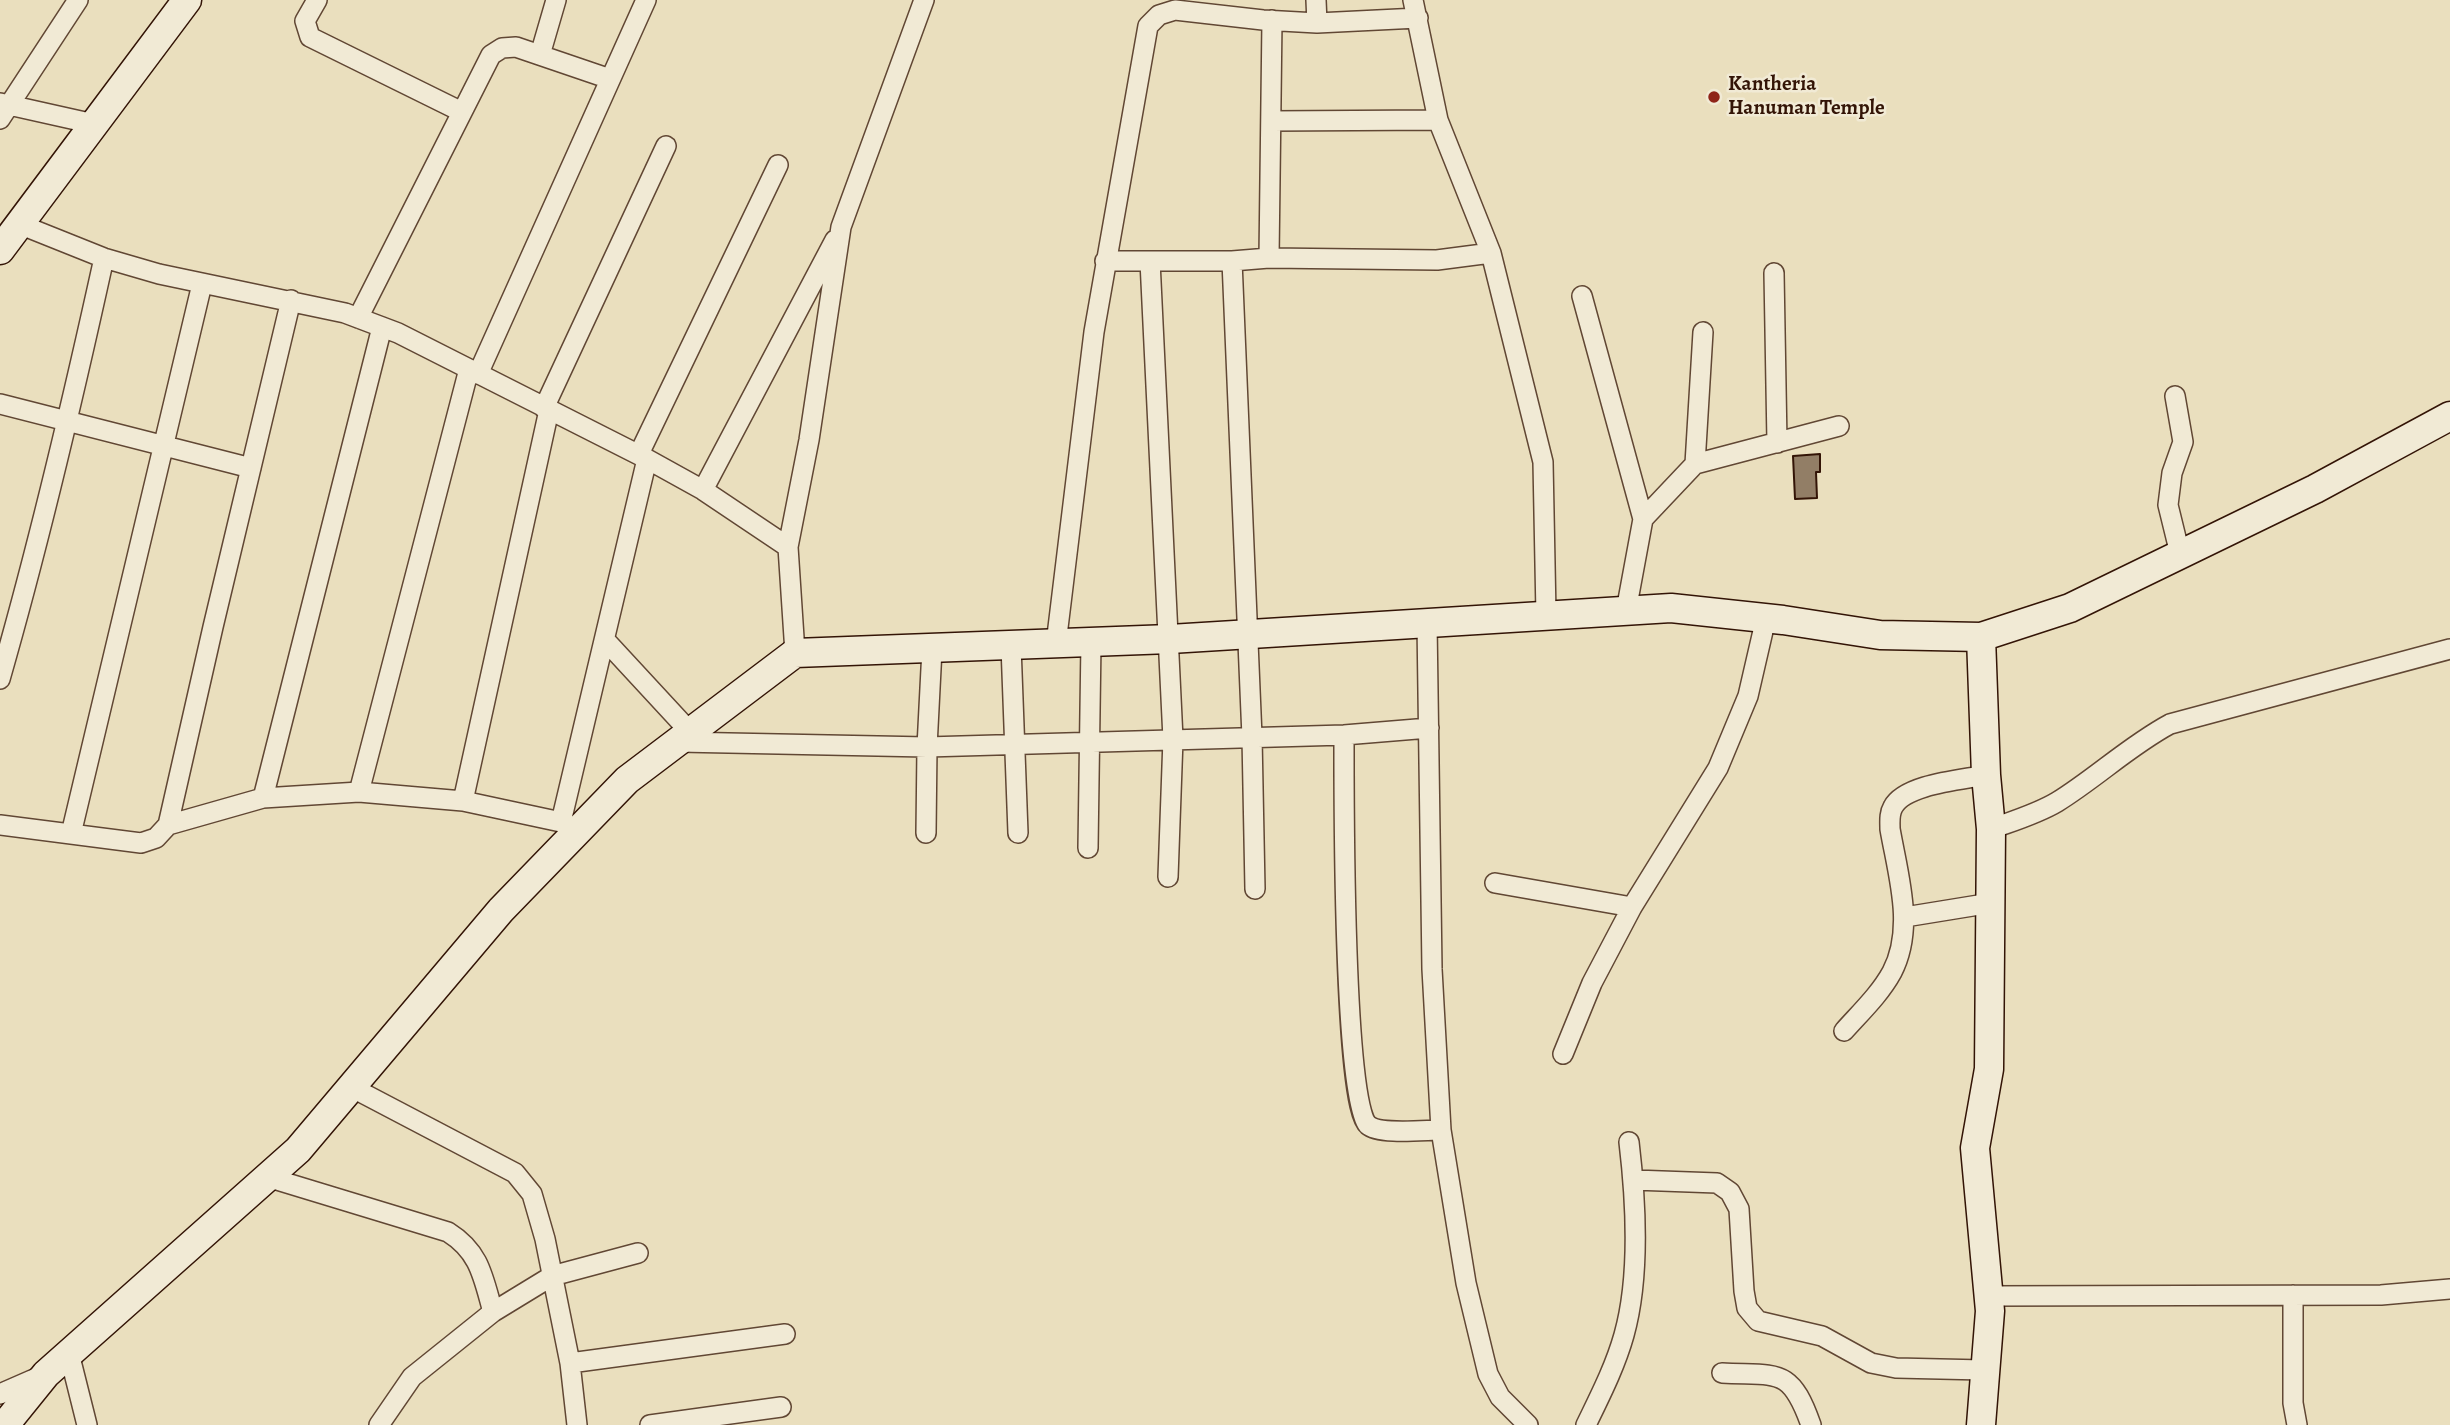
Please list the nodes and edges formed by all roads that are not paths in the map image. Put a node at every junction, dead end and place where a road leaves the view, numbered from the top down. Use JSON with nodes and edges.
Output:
{"nodes":[{"id":1,"x":78,"y":0,"type":"edge"},
{"id":2,"x":187,"y":0,"type":"edge"},
{"id":3,"x":317,"y":0,"type":"edge"},
{"id":4,"x":556,"y":0,"type":"edge"},
{"id":5,"x":646,"y":0,"type":"edge"},
{"id":6,"x":924,"y":0,"type":"edge"},
{"id":7,"x":1316,"y":0,"type":"edge"},
{"id":8,"x":1415,"y":9,"type":"edge"},
{"id":9,"x":1272,"y":20,"type":"junction"},
{"id":10,"x":1317,"y":23,"type":"junction"},
{"id":11,"x":540,"y":55,"type":"junction"},
{"id":12,"x":610,"y":79,"type":"junction"},
{"id":13,"x":3,"y":109,"type":"edge"},
{"id":14,"x":462,"y":112,"type":"junction"},
{"id":15,"x":1438,"y":120,"type":"junction"},
{"id":16,"x":1271,"y":121,"type":"junction"},
{"id":17,"x":94,"y":124,"type":"junction"},
{"id":18,"x":667,"y":146,"type":"dead end"},
{"id":19,"x":778,"y":165,"type":"dead end"},
{"id":20,"x":19,"y":224,"type":"junction"},
{"id":21,"x":841,"y":227,"type":"junction"},
{"id":22,"x":0,"y":250,"type":"edge"},
{"id":23,"x":1491,"y":253,"type":"junction"},
{"id":24,"x":104,"y":258,"type":"junction"},
{"id":25,"x":1269,"y":258,"type":"junction"},
{"id":26,"x":1105,"y":261,"type":"junction"},
{"id":27,"x":1150,"y":261,"type":"junction"},
{"id":28,"x":1232,"y":261,"type":"junction"},
{"id":29,"x":1774,"y":273,"type":"dead end"},
{"id":30,"x":202,"y":284,"type":"junction"},
{"id":31,"x":1582,"y":296,"type":"dead end"},
{"id":32,"x":291,"y":300,"type":"junction"},
{"id":33,"x":358,"y":318,"type":"junction"},
{"id":34,"x":382,"y":327,"type":"junction"},
{"id":35,"x":1703,"y":332,"type":"dead end"},
{"id":36,"x":474,"y":372,"type":"junction"},
{"id":37,"x":2175,"y":397,"type":"dead end"},
{"id":38,"x":0,"y":404,"type":"edge"},
{"id":39,"x":547,"y":409,"type":"junction"},
{"id":40,"x":2449,"y":413,"type":"edge"},
{"id":41,"x":68,"y":421,"type":"junction"},
{"id":42,"x":1839,"y":426,"type":"dead end"},
{"id":43,"x":1776,"y":443,"type":"junction"},
{"id":44,"x":163,"y":444,"type":"junction"},
{"id":45,"x":643,"y":456,"type":"junction"},
{"id":46,"x":1695,"y":464,"type":"junction"},
{"id":47,"x":251,"y":468,"type":"junction"},
{"id":48,"x":702,"y":490,"type":"junction"},
{"id":49,"x":1643,"y":519,"type":"junction"},
{"id":50,"x":788,"y":547,"type":"junction"},
{"id":51,"x":2180,"y":554,"type":"junction"},
{"id":52,"x":1626,"y":611,"type":"junction"},
{"id":53,"x":1546,"y":615,"type":"junction"},
{"id":54,"x":1766,"y":618,"type":"junction"},
{"id":55,"x":1427,"y":623,"type":"junction"},
{"id":56,"x":1247,"y":634,"type":"junction"},
{"id":57,"x":1981,"y":637,"type":"junction"},
{"id":58,"x":604,"y":639,"type":"junction"},
{"id":59,"x":1170,"y":639,"type":"junction"},
{"id":60,"x":1091,"y":642,"type":"junction"},
{"id":61,"x":1056,"y":644,"type":"junction"},
{"id":62,"x":1011,"y":646,"type":"junction"},
{"id":63,"x":932,"y":649,"type":"junction"},
{"id":64,"x":2450,"y":649,"type":"edge"},
{"id":65,"x":795,"y":653,"type":"junction"},
{"id":66,"x":0,"y":680,"type":"edge"},
{"id":67,"x":1429,"y":728,"type":"junction"},
{"id":68,"x":1344,"y":735,"type":"junction"},
{"id":69,"x":1252,"y":737,"type":"junction"},
{"id":70,"x":685,"y":738,"type":"junction"},
{"id":71,"x":1173,"y":739,"type":"junction"},
{"id":72,"x":1091,"y":741,"type":"junction"},
{"id":73,"x":1013,"y":743,"type":"junction"},
{"id":74,"x":927,"y":747,"type":"junction"},
{"id":75,"x":1986,"y":775,"type":"junction"},
{"id":76,"x":359,"y":792,"type":"junction"},
{"id":77,"x":263,"y":798,"type":"junction"},
{"id":78,"x":463,"y":801,"type":"junction"},
{"id":79,"x":0,"y":825,"type":"edge"},
{"id":80,"x":168,"y":825,"type":"junction"},
{"id":81,"x":570,"y":826,"type":"junction"},
{"id":82,"x":1991,"y":829,"type":"junction"},
{"id":83,"x":926,"y":833,"type":"dead end"},
{"id":84,"x":1018,"y":833,"type":"dead end"},
{"id":85,"x":71,"y":834,"type":"junction"},
{"id":86,"x":1088,"y":848,"type":"dead end"},
{"id":87,"x":1168,"y":877,"type":"dead end"},
{"id":88,"x":1495,"y":883,"type":"dead end"},
{"id":89,"x":1255,"y":889,"type":"dead end"},
{"id":90,"x":1991,"y":903,"type":"junction"},
{"id":91,"x":1632,"y":908,"type":"junction"},
{"id":92,"x":1905,"y":917,"type":"junction"},
{"id":93,"x":1844,"y":1031,"type":"dead end"},
{"id":94,"x":1563,"y":1054,"type":"dead end"},
{"id":95,"x":351,"y":1087,"type":"junction"},
{"id":96,"x":1441,"y":1130,"type":"junction"},
{"id":97,"x":1629,"y":1142,"type":"dead end"},
{"id":98,"x":267,"y":1177,"type":"junction"},
{"id":99,"x":1634,"y":1180,"type":"junction"},
{"id":100,"x":638,"y":1253,"type":"dead end"},
{"id":101,"x":552,"y":1276,"type":"junction"},
{"id":102,"x":2450,"y":1289,"type":"edge"},
{"id":103,"x":2293,"y":1295,"type":"junction"},
{"id":104,"x":1989,"y":1296,"type":"junction"},
{"id":105,"x":493,"y":1312,"type":"junction"},
{"id":106,"x":785,"y":1334,"type":"dead end"},
{"id":107,"x":69,"y":1353,"type":"junction"},
{"id":108,"x":570,"y":1363,"type":"junction"},
{"id":109,"x":1984,"y":1370,"type":"junction"},
{"id":110,"x":1722,"y":1373,"type":"dead end"},
{"id":111,"x":46,"y":1374,"type":"junction"},
{"id":112,"x":0,"y":1394,"type":"edge"},
{"id":113,"x":781,"y":1408,"type":"dead end"},
{"id":114,"x":7,"y":1424,"type":"edge"},
{"id":115,"x":87,"y":1425,"type":"edge"},
{"id":116,"x":379,"y":1425,"type":"edge"},
{"id":117,"x":577,"y":1425,"type":"edge"},
{"id":118,"x":650,"y":1425,"type":"edge"},
{"id":119,"x":1528,"y":1425,"type":"edge"},
{"id":120,"x":1586,"y":1425,"type":"edge"},
{"id":121,"x":1811,"y":1425,"type":"edge"},
{"id":122,"x":1981,"y":1425,"type":"edge"},
{"id":123,"x":2297,"y":1425,"type":"edge"}],
"edges":[{"from":1,"to":13,"type":"street"},
{"from":2,"to":17,"type":"main road"},
{"from":3,"to":14,"type":"street"},
{"from":4,"to":11,"type":"street"},
{"from":5,"to":12,"type":"street"},
{"from":6,"to":21,"type":"street"},
{"from":7,"to":10,"type":"street"},
{"from":8,"to":10,"type":"street"},
{"from":8,"to":15,"type":"street"},
{"from":9,"to":10,"type":"street"},
{"from":9,"to":16,"type":"street"},
{"from":9,"to":26,"type":"street"},
{"from":11,"to":12,"type":"street"},
{"from":11,"to":14,"type":"street"},
{"from":12,"to":36,"type":"street"},
{"from":13,"to":17,"type":"street"},
{"from":14,"to":33,"type":"street"},
{"from":15,"to":16,"type":"street"},
{"from":15,"to":23,"type":"street"},
{"from":16,"to":25,"type":"street"},
{"from":17,"to":20,"type":"main road"},
{"from":18,"to":39,"type":"street"},
{"from":19,"to":45,"type":"street"},
{"from":20,"to":22,"type":"main road"},
{"from":20,"to":24,"type":"street"},
{"from":21,"to":48,"type":"street"},
{"from":21,"to":50,"type":"street"},
{"from":23,"to":25,"type":"street"},
{"from":23,"to":53,"type":"street"},
{"from":24,"to":30,"type":"street"},
{"from":24,"to":41,"type":"street"},
{"from":25,"to":28,"type":"street"},
{"from":26,"to":27,"type":"street"},
{"from":26,"to":61,"type":"street"},
{"from":27,"to":28,"type":"street"},
{"from":27,"to":59,"type":"street"},
{"from":28,"to":56,"type":"street"},
{"from":29,"to":43,"type":"street"},
{"from":30,"to":32,"type":"street"},
{"from":30,"to":44,"type":"street"},
{"from":31,"to":49,"type":"street"},
{"from":32,"to":33,"type":"street"},
{"from":32,"to":47,"type":"street"},
{"from":33,"to":34,"type":"street"},
{"from":34,"to":36,"type":"street"},
{"from":34,"to":77,"type":"street"},
{"from":35,"to":46,"type":"street"},
{"from":36,"to":39,"type":"street"},
{"from":36,"to":76,"type":"street"},
{"from":37,"to":51,"type":"street"},
{"from":38,"to":41,"type":"street"},
{"from":39,"to":45,"type":"street"},
{"from":39,"to":78,"type":"street"},
{"from":40,"to":51,"type":"main road"},
{"from":41,"to":44,"type":"street"},
{"from":41,"to":66,"type":"street"},
{"from":42,"to":43,"type":"street"},
{"from":43,"to":46,"type":"street"},
{"from":44,"to":47,"type":"street"},
{"from":44,"to":85,"type":"street"},
{"from":45,"to":48,"type":"street"},
{"from":45,"to":58,"type":"street"},
{"from":46,"to":49,"type":"street"},
{"from":47,"to":80,"type":"street"},
{"from":48,"to":50,"type":"street"},
{"from":49,"to":52,"type":"street"},
{"from":50,"to":65,"type":"street"},
{"from":51,"to":57,"type":"main road"},
{"from":52,"to":53,"type":"main road"},
{"from":52,"to":54,"type":"main road"},
{"from":53,"to":55,"type":"main road"},
{"from":54,"to":57,"type":"main road"},
{"from":54,"to":91,"type":"street"},
{"from":55,"to":56,"type":"main road"},
{"from":55,"to":67,"type":"street"},
{"from":56,"to":59,"type":"main road"},
{"from":56,"to":69,"type":"street"},
{"from":57,"to":75,"type":"main road"},
{"from":58,"to":70,"type":"street"},
{"from":58,"to":81,"type":"street"},
{"from":59,"to":60,"type":"main road"},
{"from":59,"to":71,"type":"street"},
{"from":60,"to":61,"type":"main road"},
{"from":60,"to":72,"type":"street"},
{"from":61,"to":62,"type":"main road"},
{"from":62,"to":63,"type":"main road"},
{"from":62,"to":73,"type":"street"},
{"from":63,"to":65,"type":"main road"},
{"from":63,"to":74,"type":"street"},
{"from":64,"to":82,"type":"street"},
{"from":65,"to":70,"type":"main road"},
{"from":67,"to":68,"type":"street"},
{"from":67,"to":96,"type":"street"},
{"from":68,"to":69,"type":"street"},
{"from":68,"to":96,"type":"street"},
{"from":69,"to":71,"type":"street"},
{"from":69,"to":89,"type":"street"},
{"from":70,"to":74,"type":"street"},
{"from":70,"to":81,"type":"main road"},
{"from":71,"to":72,"type":"street"},
{"from":71,"to":87,"type":"street"},
{"from":72,"to":73,"type":"street"},
{"from":72,"to":86,"type":"street"},
{"from":73,"to":74,"type":"street"},
{"from":73,"to":84,"type":"street"},
{"from":74,"to":83,"type":"street"},
{"from":75,"to":82,"type":"main road"},
{"from":75,"to":92,"type":"street"},
{"from":76,"to":77,"type":"street"},
{"from":76,"to":78,"type":"street"},
{"from":77,"to":80,"type":"street"},
{"from":78,"to":81,"type":"street"},
{"from":79,"to":85,"type":"street"},
{"from":80,"to":85,"type":"street"},
{"from":81,"to":95,"type":"main road"},
{"from":82,"to":90,"type":"main road"},
{"from":88,"to":91,"type":"street"},
{"from":90,"to":92,"type":"street"},
{"from":90,"to":104,"type":"main road"},
{"from":91,"to":94,"type":"street"},
{"from":92,"to":93,"type":"street"},
{"from":95,"to":98,"type":"main road"},
{"from":95,"to":101,"type":"street"},
{"from":96,"to":119,"type":"street"},
{"from":97,"to":99,"type":"street"},
{"from":98,"to":105,"type":"street"},
{"from":98,"to":107,"type":"main road"},
{"from":99,"to":109,"type":"street"},
{"from":99,"to":120,"type":"street"},
{"from":100,"to":101,"type":"street"},
{"from":101,"to":105,"type":"street"},
{"from":101,"to":108,"type":"street"},
{"from":102,"to":103,"type":"street"},
{"from":103,"to":104,"type":"street"},
{"from":103,"to":123,"type":"street"},
{"from":104,"to":109,"type":"main road"},
{"from":105,"to":116,"type":"street"},
{"from":106,"to":108,"type":"street"},
{"from":107,"to":111,"type":"main road"},
{"from":107,"to":115,"type":"street"},
{"from":108,"to":117,"type":"street"},
{"from":109,"to":122,"type":"main road"},
{"from":110,"to":121,"type":"street"},
{"from":111,"to":112,"type":"street"},
{"from":111,"to":114,"type":"main road"},
{"from":113,"to":118,"type":"street"}]}
